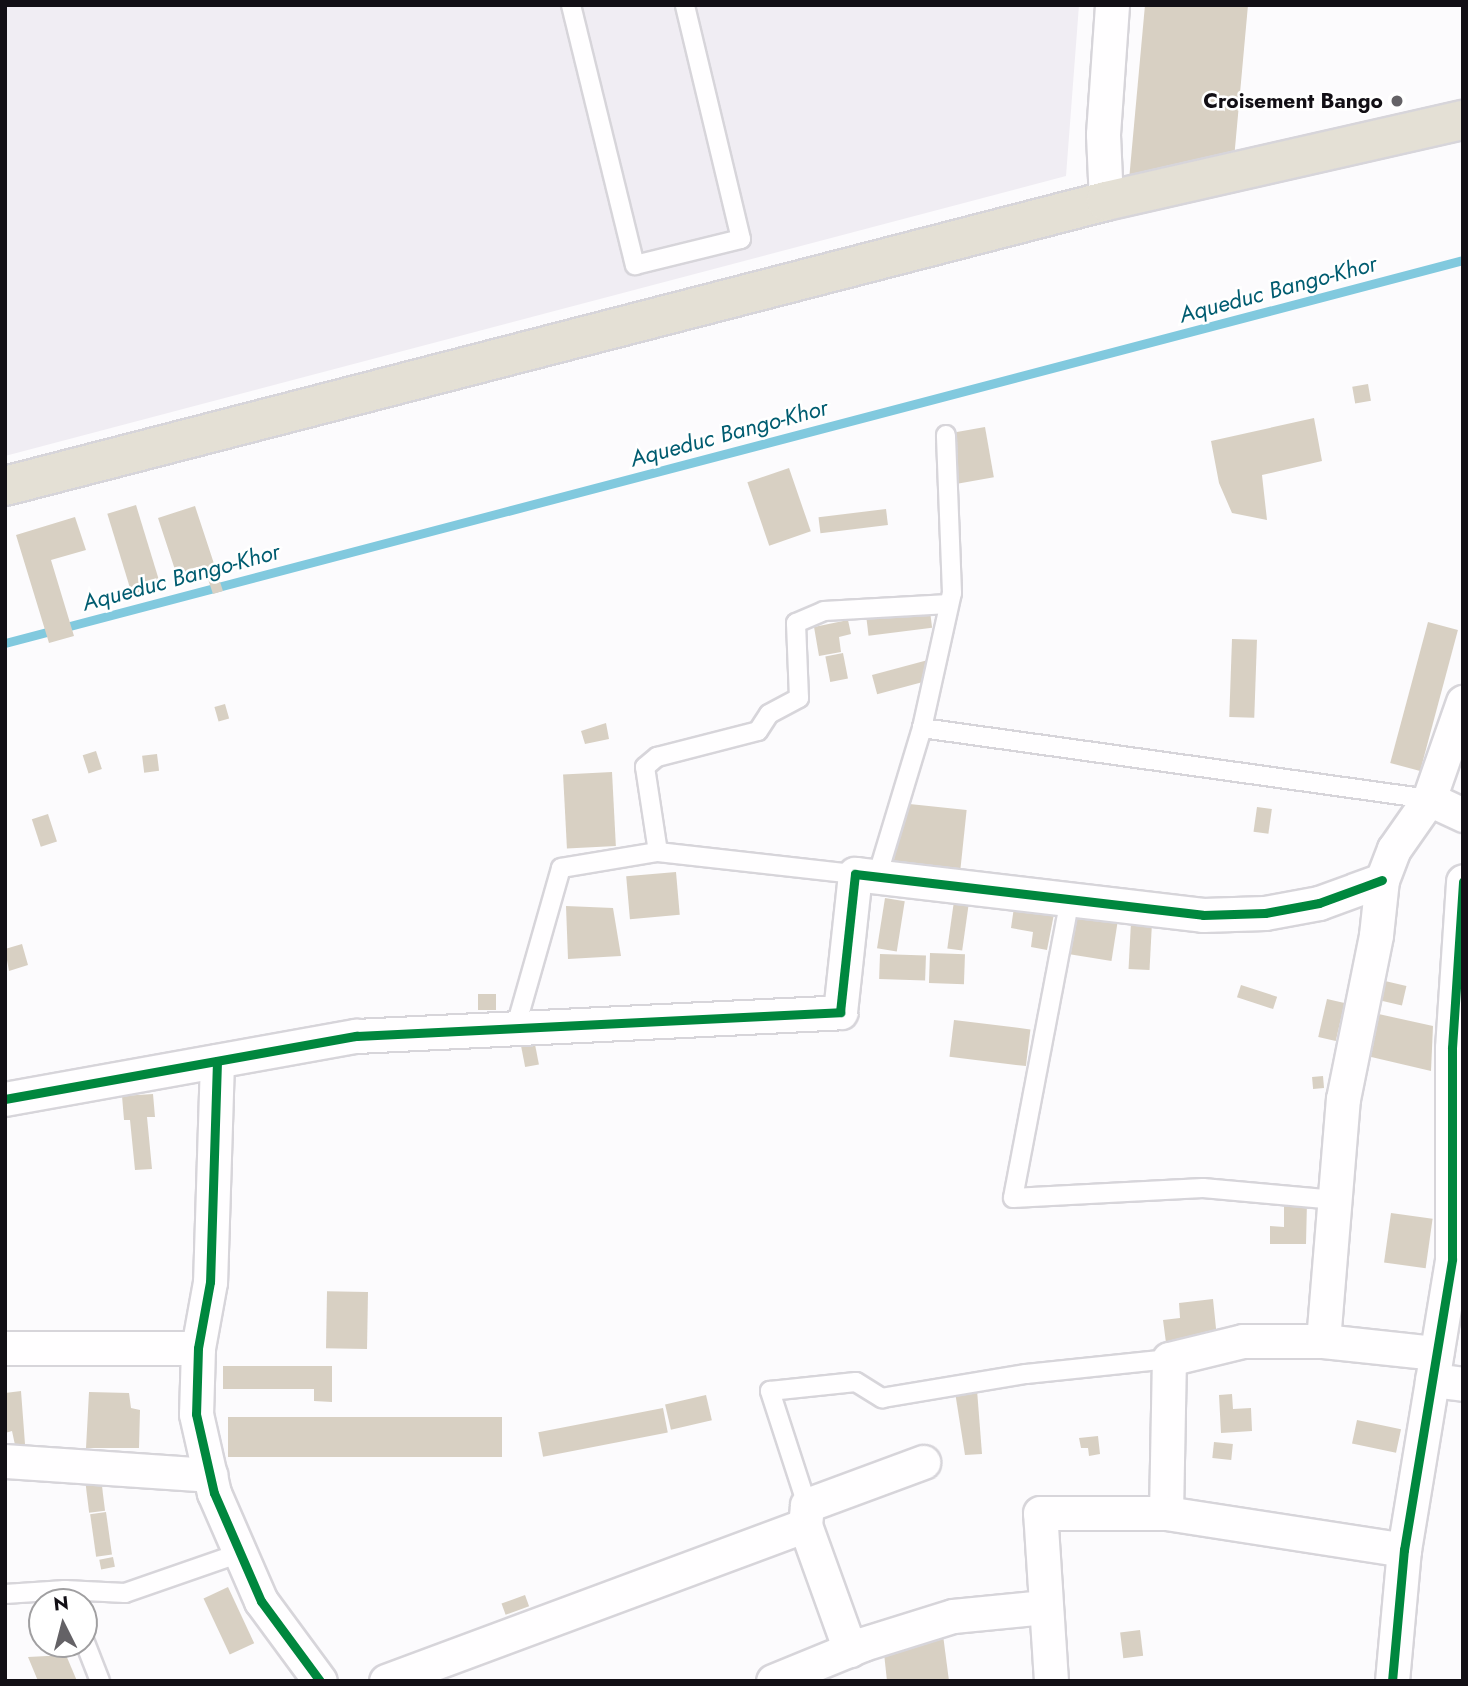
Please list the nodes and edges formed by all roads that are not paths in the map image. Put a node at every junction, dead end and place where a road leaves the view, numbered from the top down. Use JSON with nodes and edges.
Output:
{"nodes":[{"id":1,"x":571,"y":5,"type":"edge"},
{"id":2,"x":685,"y":5,"type":"edge"},
{"id":3,"x":1112,"y":5,"type":"edge"},
{"id":4,"x":1463,"y":120,"type":"edge"},
{"id":5,"x":1106,"y":201,"type":"junction"},
{"id":6,"x":946,"y":435,"type":"dead end"},
{"id":7,"x":5,"y":486,"type":"edge"},
{"id":8,"x":949,"y":604,"type":"junction"},
{"id":9,"x":1460,"y":717,"type":"edge"},
{"id":10,"x":922,"y":728,"type":"junction"},
{"id":11,"x":1429,"y":799,"type":"junction"},
{"id":12,"x":1463,"y":813,"type":"edge"},
{"id":13,"x":658,"y":852,"type":"junction"},
{"id":14,"x":866,"y":876,"type":"junction"},
{"id":15,"x":1382,"y":880,"type":"junction"},
{"id":16,"x":1463,"y":881,"type":"edge"},
{"id":17,"x":1069,"y":899,"type":"junction"},
{"id":18,"x":1458,"y":1023,"type":"edge"},
{"id":19,"x":516,"y":1026,"type":"junction"},
{"id":20,"x":217,"y":1061,"type":"junction"},
{"id":21,"x":5,"y":1099,"type":"edge"},
{"id":22,"x":1335,"y":1200,"type":"junction"},
{"id":23,"x":1457,"y":1258,"type":"edge"},
{"id":24,"x":1323,"y":1341,"type":"junction"},
{"id":25,"x":5,"y":1348,"type":"edge"},
{"id":26,"x":198,"y":1348,"type":"junction"},
{"id":27,"x":1169,"y":1359,"type":"junction"},
{"id":28,"x":1444,"y":1372,"type":"edge"},
{"id":29,"x":5,"y":1461,"type":"edge"},
{"id":30,"x":923,"y":1462,"type":"dead end"},
{"id":31,"x":211,"y":1475,"type":"junction"},
{"id":32,"x":1166,"y":1513,"type":"junction"},
{"id":33,"x":806,"y":1515,"type":"junction"},
{"id":34,"x":1404,"y":1550,"type":"junction"},
{"id":35,"x":240,"y":1553,"type":"junction"},
{"id":36,"x":5,"y":1594,"type":"edge"},
{"id":37,"x":98,"y":1594,"type":"edge"},
{"id":38,"x":28,"y":1595,"type":"edge"},
{"id":39,"x":1045,"y":1608,"type":"junction"},
{"id":40,"x":850,"y":1650,"type":"junction"},
{"id":41,"x":91,"y":1658,"type":"edge"},
{"id":42,"x":775,"y":1680,"type":"edge"},
{"id":43,"x":100,"y":1681,"type":"edge"},
{"id":44,"x":320,"y":1681,"type":"edge"},
{"id":45,"x":386,"y":1681,"type":"edge"},
{"id":46,"x":1051,"y":1681,"type":"edge"},
{"id":47,"x":1392,"y":1681,"type":"edge"}],
"edges":[{"from":1,"to":2,"type":"lane"},
{"from":3,"to":5,"type":"street"},
{"from":4,"to":5,"type":"highway"},
{"from":5,"to":7,"type":"highway"},
{"from":6,"to":8,"type":"lane"},
{"from":8,"to":10,"type":"lane"},
{"from":8,"to":13,"type":"lane"},
{"from":9,"to":11,"type":"street"},
{"from":10,"to":11,"type":"lane"},
{"from":10,"to":14,"type":"lane"},
{"from":11,"to":12,"type":"street"},
{"from":11,"to":15,"type":"street"},
{"from":13,"to":14,"type":"lane"},
{"from":13,"to":19,"type":"lane"},
{"from":14,"to":17,"type":"street"},
{"from":14,"to":19,"type":"street"},
{"from":15,"to":17,"type":"street"},
{"from":15,"to":22,"type":"street"},
{"from":16,"to":18,"type":"street"},
{"from":17,"to":22,"type":"lane"},
{"from":18,"to":23,"type":"street"},
{"from":19,"to":20,"type":"street"},
{"from":20,"to":21,"type":"street"},
{"from":20,"to":26,"type":"street"},
{"from":22,"to":24,"type":"street"},
{"from":23,"to":28,"type":"street"},
{"from":24,"to":27,"type":"street"},
{"from":24,"to":28,"type":"street"},
{"from":25,"to":26,"type":"street"},
{"from":26,"to":31,"type":"street"},
{"from":27,"to":32,"type":"street"},
{"from":27,"to":33,"type":"lane"},
{"from":28,"to":34,"type":"street"},
{"from":29,"to":31,"type":"street"},
{"from":30,"to":33,"type":"street"},
{"from":31,"to":35,"type":"street"},
{"from":32,"to":34,"type":"street"},
{"from":32,"to":39,"type":"street"},
{"from":33,"to":40,"type":"street"},
{"from":33,"to":45,"type":"street"},
{"from":34,"to":47,"type":"street"},
{"from":35,"to":37,"type":"lane"},
{"from":35,"to":44,"type":"street"},
{"from":36,"to":38,"type":"lane"},
{"from":39,"to":40,"type":"street"},
{"from":39,"to":46,"type":"street"},
{"from":40,"to":42,"type":"street"},
{"from":41,"to":43,"type":"lane"}]}
